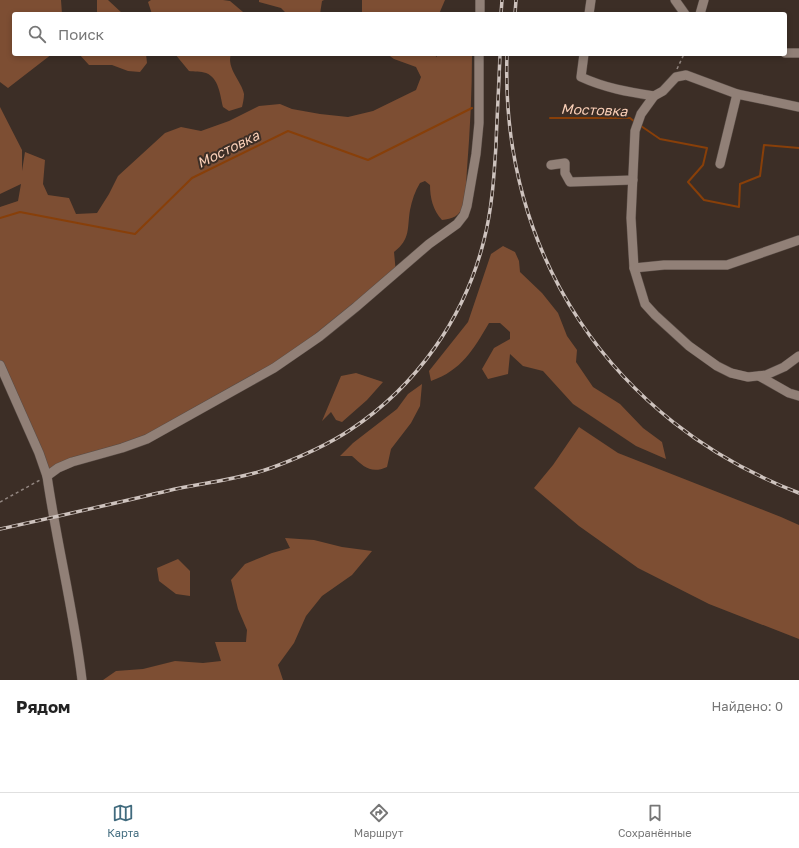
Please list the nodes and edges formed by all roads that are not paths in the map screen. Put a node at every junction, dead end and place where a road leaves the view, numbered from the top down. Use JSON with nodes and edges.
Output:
{"nodes":[{"id":1,"x":480,"y":0,"type":"edge"},
{"id":2,"x":591,"y":0,"type":"edge"},
{"id":3,"x":675,"y":0,"type":"edge"},
{"id":4,"x":704,"y":0,"type":"edge"},
{"id":5,"x":480,"y":12,"type":"edge"},
{"id":6,"x":589,"y":12,"type":"edge"},
{"id":7,"x":684,"y":12,"type":"edge"},
{"id":8,"x":701,"y":12,"type":"edge"},
{"id":9,"x":787,"y":53,"type":"edge"},
{"id":10,"x":799,"y":53,"type":"edge"},
{"id":11,"x":479,"y":56,"type":"edge"},
{"id":12,"x":584,"y":56,"type":"edge"},
{"id":13,"x":737,"y":94,"type":"junction"},
{"id":14,"x":654,"y":96,"type":"junction"},
{"id":15,"x":799,"y":107,"type":"edge"},
{"id":16,"x":720,"y":164,"type":"dead end"},
{"id":17,"x":551,"y":165,"type":"dead end"},
{"id":18,"x":633,"y":180,"type":"junction"},
{"id":19,"x":799,"y":240,"type":"edge"},
{"id":20,"x":634,"y":268,"type":"junction"},
{"id":21,"x":799,"y":356,"type":"edge"},
{"id":22,"x":0,"y":365,"type":"edge"},
{"id":23,"x":759,"y":376,"type":"junction"},
{"id":24,"x":799,"y":396,"type":"edge"},
{"id":25,"x":47,"y":476,"type":"junction"},
{"id":26,"x":82,"y":680,"type":"edge"}],
"edges":[{"from":1,"to":5,"type":"street"},
{"from":2,"to":6,"type":"street"},
{"from":3,"to":7,"type":"street"},
{"from":4,"to":8,"type":"street"},
{"from":9,"to":10,"type":"street"},
{"from":11,"to":25,"type":"street"},
{"from":12,"to":14,"type":"street"},
{"from":13,"to":14,"type":"street"},
{"from":13,"to":15,"type":"street"},
{"from":13,"to":16,"type":"street"},
{"from":14,"to":18,"type":"street"},
{"from":17,"to":18,"type":"street"},
{"from":18,"to":20,"type":"street"},
{"from":19,"to":20,"type":"street"},
{"from":20,"to":23,"type":"street"},
{"from":21,"to":23,"type":"street"},
{"from":22,"to":25,"type":"street"},
{"from":23,"to":24,"type":"street"},
{"from":25,"to":26,"type":"street"}]}
